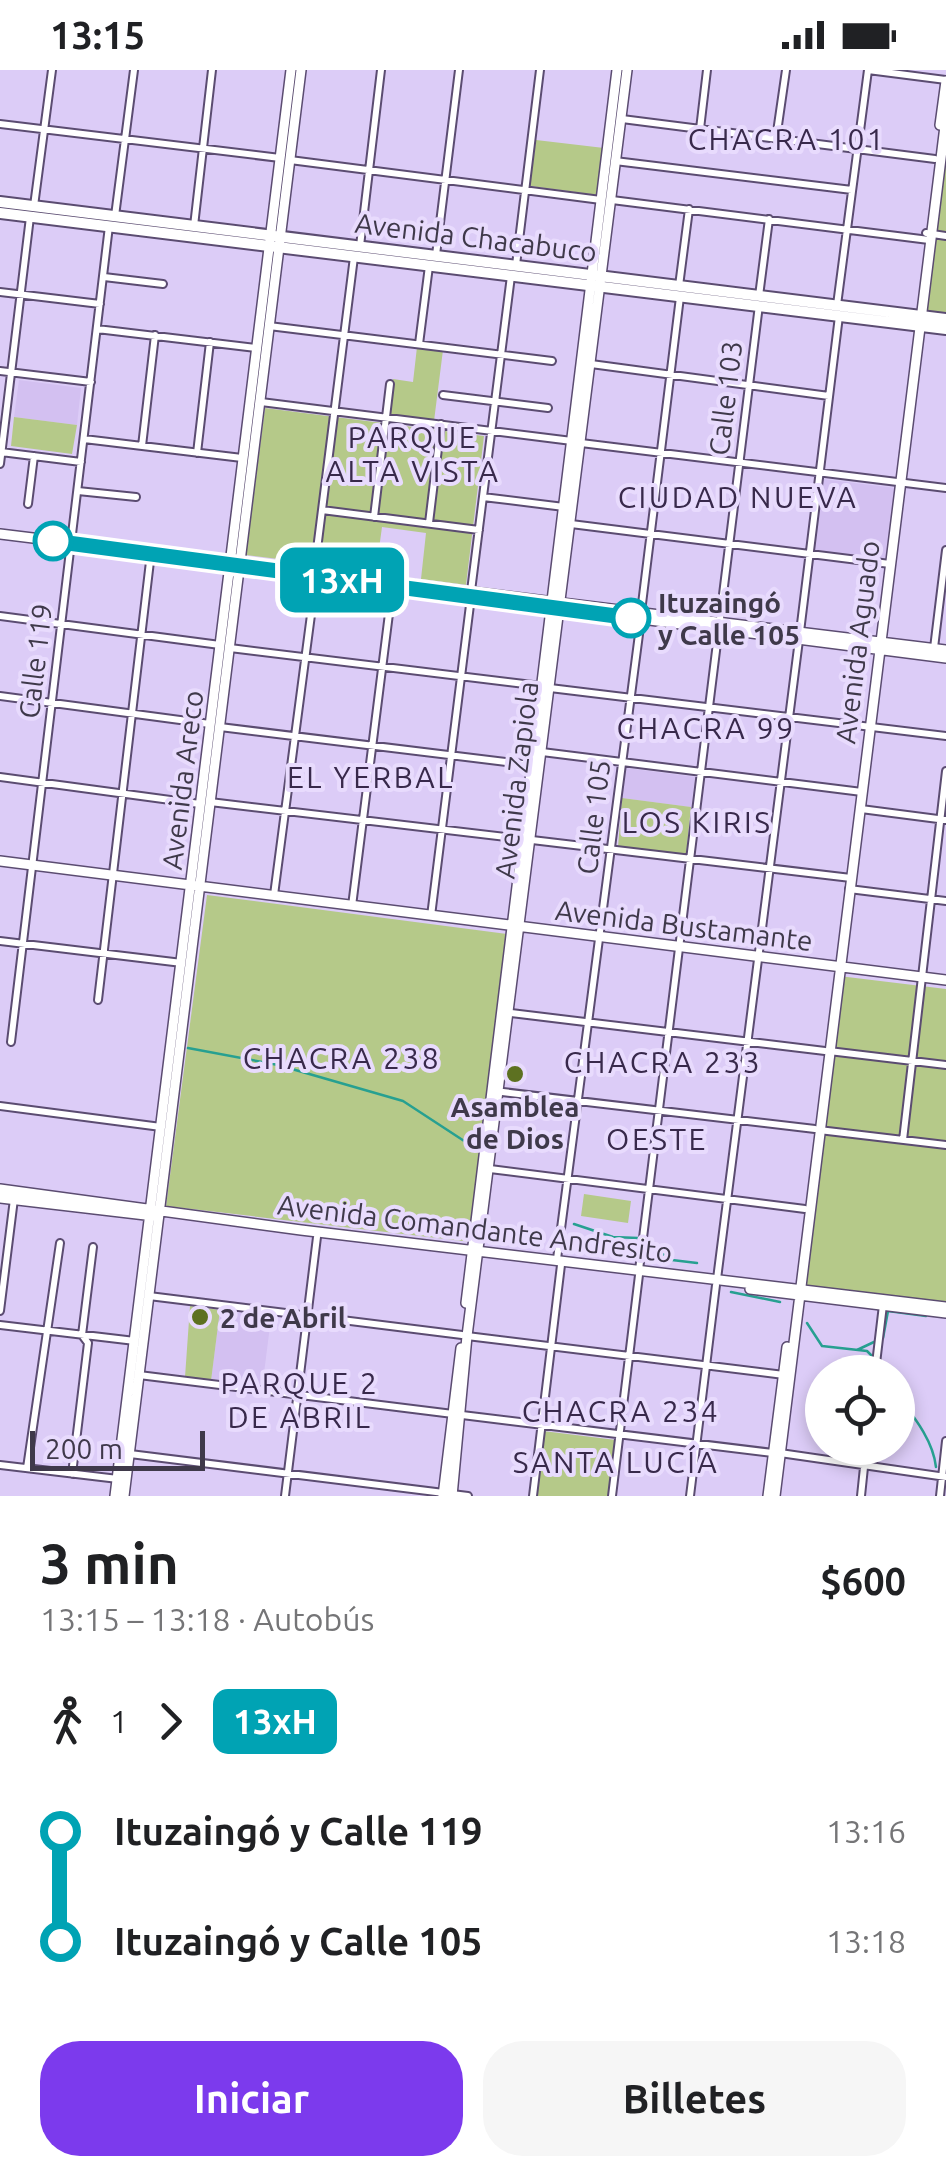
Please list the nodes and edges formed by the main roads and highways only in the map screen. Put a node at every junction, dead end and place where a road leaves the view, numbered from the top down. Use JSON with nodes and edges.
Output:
{"nodes":[{"id":1,"x":291,"y":70,"type":"edge"},
{"id":2,"x":301,"y":70,"type":"edge"},
{"id":3,"x":617,"y":70,"type":"edge"},
{"id":4,"x":627,"y":70,"type":"edge"},
{"id":5,"x":946,"y":81,"type":"edge"},
{"id":6,"x":945,"y":93,"type":"edge"},
{"id":7,"x":946,"y":118,"type":"edge"},
{"id":8,"x":285,"y":159,"type":"junction"},
{"id":9,"x":607,"y":200,"type":"junction"},
{"id":10,"x":0,"y":202,"type":"edge"},
{"id":11,"x":32,"y":211,"type":"junction"},
{"id":12,"x":0,"y":213,"type":"edge"},
{"id":13,"x":112,"y":221,"type":"junction"},
{"id":14,"x":928,"y":236,"type":"junction"},
{"id":15,"x":275,"y":241,"type":"junction"},
{"id":16,"x":598,"y":281,"type":"junction"},
{"id":17,"x":917,"y":319,"type":"junction"},
{"id":18,"x":946,"y":319,"type":"edge"},
{"id":19,"x":946,"y":330,"type":"edge"},
{"id":20,"x":577,"y":442,"type":"junction"},
{"id":21,"x":0,"y":534,"type":"edge"},
{"id":22,"x":236,"y":564,"type":"junction"},
{"id":23,"x":555,"y":605,"type":"junction"},
{"id":24,"x":879,"y":646,"type":"junction"},
{"id":25,"x":946,"y":654,"type":"edge"},
{"id":26,"x":546,"y":687,"type":"junction"},
{"id":27,"x":527,"y":840,"type":"junction"},
{"id":28,"x":0,"y":861,"type":"edge"},
{"id":29,"x":196,"y":885,"type":"junction"},
{"id":30,"x":516,"y":927,"type":"junction"},
{"id":31,"x":838,"y":966,"type":"junction"},
{"id":32,"x":946,"y":980,"type":"edge"},
{"id":33,"x":497,"y":1092,"type":"junction"},
{"id":34,"x":817,"y":1130,"type":"junction"},
{"id":35,"x":0,"y":1189,"type":"edge"},
{"id":36,"x":0,"y":1198,"type":"edge"},
{"id":37,"x":154,"y":1214,"type":"junction"},
{"id":38,"x":476,"y":1252,"type":"junction"},
{"id":39,"x":797,"y":1291,"type":"junction"},
{"id":40,"x":946,"y":1310,"type":"edge"},
{"id":41,"x":777,"y":1453,"type":"junction"},
{"id":42,"x":448,"y":1495,"type":"edge"},
{"id":43,"x":116,"y":1496,"type":"edge"},
{"id":44,"x":124,"y":1496,"type":"edge"},
{"id":45,"x":771,"y":1496,"type":"edge"}],
"edges":[{"from":1,"to":8,"type":"main road","name":"Avenida Areco"},
{"from":2,"to":8,"type":"main road","name":"Avenida Areco"},
{"from":3,"to":9,"type":"main road","name":"Avenida Zapiola"},
{"from":4,"to":9,"type":"main road","name":"Avenida Zapiola"},
{"from":5,"to":6,"type":"main road","name":"Avenida Aguado"},
{"from":6,"to":14,"type":"main road","name":"Avenida Aguado"},
{"from":7,"to":14,"type":"main road","name":"Avenida Aguado"},
{"from":8,"to":15,"type":"main road","name":"Avenida Areco"},
{"from":9,"to":16,"type":"main road","name":"Avenida Zapiola"},
{"from":10,"to":11,"type":"main road","name":"Avenida Chacabuco"},
{"from":11,"to":12,"type":"main road","name":"Avenida Chacabuco"},
{"from":11,"to":13,"type":"main road","name":"Avenida Chacabuco"},
{"from":13,"to":15,"type":"main road","name":"Avenida Chacabuco"},
{"from":13,"to":15,"type":"main road","name":"Avenida Chacabuco"},
{"from":14,"to":17,"type":"main road","name":"Avenida Aguado"},
{"from":15,"to":16,"type":"main road","name":"Avenida Chacabuco"},
{"from":15,"to":22,"type":"main road","name":"Avenida Areco"},
{"from":15,"to":22,"type":"main road","name":"Avenida Areco"},
{"from":16,"to":17,"type":"main road","name":"Avenida Chacabuco"},
{"from":16,"to":20,"type":"main road","name":"Avenida Zapiola"},
{"from":16,"to":20,"type":"main road","name":"Avenida Zapiola"},
{"from":17,"to":18,"type":"main road","name":"Avenida Chacabuco"},
{"from":17,"to":19,"type":"main road","name":"Avenida Chacabuco"},
{"from":17,"to":24,"type":"main road","name":"Avenida Aguado"},
{"from":20,"to":23,"type":"main road","name":"Avenida Zapiola"},
{"from":20,"to":23,"type":"main road","name":"Avenida Zapiola"},
{"from":21,"to":22,"type":"main road"},
{"from":22,"to":23,"type":"main road"},
{"from":22,"to":29,"type":"main road","name":"Avenida Areco"},
{"from":23,"to":24,"type":"main road"},
{"from":23,"to":26,"type":"main road","name":"Avenida Zapiola"},
{"from":24,"to":25,"type":"main road"},
{"from":24,"to":25,"type":"main road"},
{"from":24,"to":31,"type":"main road","name":"Avenida Aguado"},
{"from":26,"to":27,"type":"main road","name":"Avenida Zapiola"},
{"from":26,"to":27,"type":"main road","name":"Avenida Zapiola"},
{"from":27,"to":30,"type":"main road","name":"Avenida Zapiola"},
{"from":28,"to":29,"type":"main road","name":"Avenida Bustamante"},
{"from":29,"to":30,"type":"main road","name":"Avenida Bustamante"},
{"from":29,"to":37,"type":"main road","name":"Avenida Areco"},
{"from":29,"to":37,"type":"main road","name":"Avenida Areco"},
{"from":30,"to":31,"type":"main road","name":"Avenida Bustamante"},
{"from":30,"to":33,"type":"main road","name":"Avenida Zapiola"},
{"from":30,"to":33,"type":"main road","name":"Avenida Zapiola"},
{"from":31,"to":32,"type":"main road","name":"Avenida Bustamante"},
{"from":31,"to":34,"type":"main road","name":"Avenida Aguado"},
{"from":33,"to":38,"type":"main road","name":"Avenida Zapiola"},
{"from":34,"to":39,"type":"main road","name":"Avenida Aguado"},
{"from":34,"to":39,"type":"main road","name":"Avenida Aguado"},
{"from":35,"to":37,"type":"main road","name":"Avenida Comandante Andresito"},
{"from":36,"to":37,"type":"main road","name":"Avenida Comandante Andresito"},
{"from":37,"to":38,"type":"main road","name":"Avenida Comandante Andresito"},
{"from":37,"to":38,"type":"main road","name":"Avenida Comandante Andresito"},
{"from":37,"to":43,"type":"main road","name":"Avenida Areco"},
{"from":37,"to":44,"type":"main road","name":"Avenida Areco"},
{"from":38,"to":39,"type":"main road","name":"Avenida Comandante Andresito"},
{"from":38,"to":42,"type":"main road","name":"Avenida Zapiola"},
{"from":39,"to":40,"type":"main road","name":"Avenida Comandante Andresito"},
{"from":39,"to":40,"type":"main road","name":"Avenida Comandante Andresito"},
{"from":39,"to":41,"type":"main road","name":"Avenida Aguado"},
{"from":39,"to":41,"type":"main road","name":"Avenida Aguado"},
{"from":41,"to":45,"type":"main road","name":"Avenida Aguado"}]}
